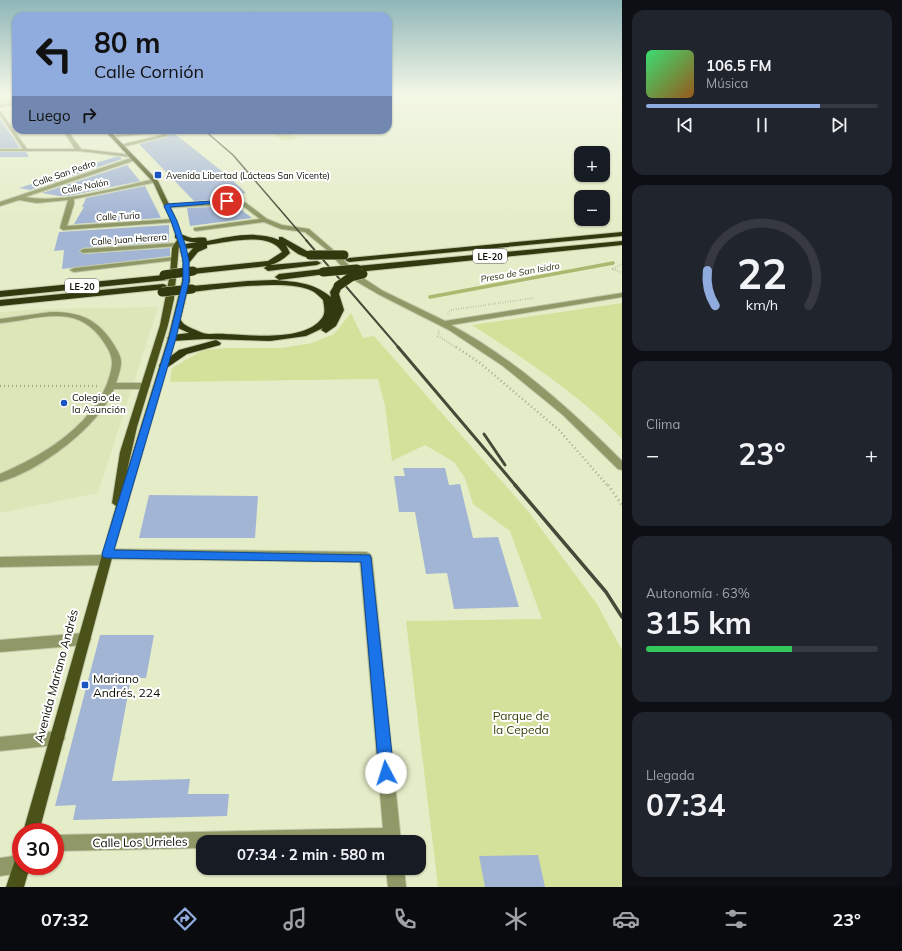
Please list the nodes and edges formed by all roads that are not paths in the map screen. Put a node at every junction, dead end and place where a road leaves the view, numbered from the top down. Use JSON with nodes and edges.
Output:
{"nodes":[{"id":1,"x":15,"y":134,"type":"edge"},
{"id":2,"x":68,"y":134,"type":"edge"},
{"id":3,"x":140,"y":134,"type":"joint"},
{"id":4,"x":164,"y":134,"type":"edge"},
{"id":5,"x":131,"y":135,"type":"junction"},
{"id":6,"x":112,"y":136,"type":"joint"},
{"id":7,"x":147,"y":141,"type":"junction"},
{"id":8,"x":138,"y":142,"type":"junction"},
{"id":9,"x":122,"y":146,"type":"junction"},
{"id":10,"x":0,"y":150,"type":"edge"},
{"id":11,"x":26,"y":150,"type":"junction"},
{"id":12,"x":79,"y":150,"type":"junction"},
{"id":13,"x":132,"y":157,"type":"junction"},
{"id":14,"x":155,"y":181,"type":"junction"},
{"id":15,"x":19,"y":198,"type":"junction"},
{"id":16,"x":71,"y":199,"type":"junction"},
{"id":17,"x":0,"y":204,"type":"edge"},
{"id":18,"x":167,"y":206,"type":"junction"},
{"id":19,"x":265,"y":220,"type":"junction"},
{"id":20,"x":174,"y":221,"type":"junction"},
{"id":21,"x":196,"y":229,"type":"dead end"},
{"id":22,"x":622,"y":234,"type":"edge"},
{"id":23,"x":213,"y":241,"type":"junction"},
{"id":24,"x":180,"y":242,"type":"junction"},
{"id":25,"x":622,"y":243,"type":"edge"},
{"id":26,"x":83,"y":251,"type":"dead end"},
{"id":27,"x":174,"y":256,"type":"junction"},
{"id":28,"x":347,"y":258,"type":"junction"},
{"id":29,"x":186,"y":261,"type":"junction"},
{"id":30,"x":74,"y":270,"type":"dead end"},
{"id":31,"x":193,"y":273,"type":"junction"},
{"id":32,"x":361,"y":275,"type":"junction"},
{"id":33,"x":192,"y":287,"type":"junction"},
{"id":34,"x":165,"y":292,"type":"junction"},
{"id":35,"x":0,"y":294,"type":"edge"},
{"id":36,"x":622,"y":295,"type":"edge"},
{"id":37,"x":0,"y":304,"type":"edge"},
{"id":38,"x":0,"y":321,"type":"edge"},
{"id":39,"x":177,"y":321,"type":"junction"},
{"id":40,"x":443,"y":324,"type":"junction"},
{"id":41,"x":208,"y":336,"type":"junction"},
{"id":42,"x":171,"y":339,"type":"junction"},
{"id":43,"x":216,"y":343,"type":"junction"},
{"id":44,"x":156,"y":351,"type":"junction"},
{"id":45,"x":164,"y":365,"type":"junction"},
{"id":46,"x":111,"y":386,"type":"junction"},
{"id":47,"x":145,"y":386,"type":"junction"},
{"id":48,"x":135,"y":462,"type":"junction"},
{"id":49,"x":622,"y":467,"type":"edge"},
{"id":50,"x":0,"y":478,"type":"edge"},
{"id":51,"x":114,"y":530,"type":"junction"},
{"id":52,"x":106,"y":557,"type":"junction"},
{"id":53,"x":0,"y":562,"type":"edge"},
{"id":54,"x":84,"y":639,"type":"junction"},
{"id":55,"x":0,"y":646,"type":"edge"},
{"id":56,"x":57,"y":738,"type":"junction"},
{"id":57,"x":0,"y":744,"type":"edge"},
{"id":58,"x":33,"y":823,"type":"edge"},
{"id":59,"x":393,"y":835,"type":"edge"},
{"id":60,"x":196,"y":841,"type":"edge"},
{"id":61,"x":64,"y":843,"type":"edge"},
{"id":62,"x":12,"y":866,"type":"edge"},
{"id":63,"x":0,"y":867,"type":"edge"},
{"id":64,"x":18,"y":875,"type":"edge"},
{"id":65,"x":396,"y":875,"type":"edge"},
{"id":66,"x":15,"y":887,"type":"edge"},
{"id":67,"x":397,"y":887,"type":"edge"}],
"edges":[{"from":1,"to":11,"type":"street"},
{"from":2,"to":12,"type":"street"},
{"from":3,"to":5,"type":"street"},
{"from":3,"to":7,"type":"street"},
{"from":4,"to":7,"type":"street"},
{"from":5,"to":6,"type":"street"},
{"from":5,"to":8,"type":"street"},
{"from":6,"to":9,"type":"main road","name":"Avenida Mariano Andrés"},
{"from":7,"to":8,"type":"street"},
{"from":8,"to":9,"type":"street"},
{"from":9,"to":13,"type":"main road","name":"Avenida Mariano Andrés"},
{"from":10,"to":11,"type":"street"},
{"from":11,"to":12,"type":"street"},
{"from":12,"to":13,"type":"street"},
{"from":13,"to":14,"type":"main road","name":"Avenida Mariano Andrés"},
{"from":13,"to":15,"type":"street","name":"Calle San Pedro"},
{"from":14,"to":16,"type":"street","name":"Calle Nalón"},
{"from":14,"to":18,"type":"main road","name":"Avenida Mariano Andrés"},
{"from":15,"to":16,"type":"street","name":"Calle Nalón"},
{"from":15,"to":17,"type":"street","name":"Calle San Pedro"},
{"from":16,"to":20,"type":"street","name":"Calle Turia"},
{"from":18,"to":19,"type":"street"},
{"from":18,"to":20,"type":"main road","name":"Avenida Mariano Andrés"},
{"from":19,"to":21,"type":"street"},
{"from":19,"to":32,"type":"street"},
{"from":20,"to":24,"type":"main road","name":"Avenida Mariano Andrés"},
{"from":22,"to":28,"type":"highway","number":"LE-20"},
{"from":23,"to":24,"type":"highway"},
{"from":23,"to":24,"type":"highway"},
{"from":23,"to":28,"type":"highway","bridge":true},
{"from":23,"to":29,"type":"highway"},
{"from":23,"to":31,"type":"highway"},
{"from":24,"to":26,"type":"street","name":"Calle Juan Herrera"},
{"from":24,"to":27,"type":"main road"},
{"from":24,"to":29,"type":"main road","name":"Avenida Mariano Andrés"},
{"from":25,"to":32,"type":"highway"},
{"from":27,"to":30,"type":"street"},
{"from":27,"to":34,"type":"main road","name":"Avenida Mariano Andrés"},
{"from":28,"to":31,"type":"highway","number":"LE-20"},
{"from":29,"to":39,"type":"main road","name":"Avenida Mariano Andrés"},
{"from":31,"to":35,"type":"highway","number":"LE-20"},
{"from":32,"to":33,"type":"highway","bridge":true},
{"from":32,"to":40,"type":"street"},
{"from":32,"to":43,"type":"highway","bridge":true},
{"from":33,"to":34,"type":"highway","bridge":true},
{"from":33,"to":41,"type":"highway"},
{"from":34,"to":37,"type":"highway"},
{"from":34,"to":42,"type":"main road"},
{"from":34,"to":44,"type":"main road","name":"Avenida Mariano Andrés"},
{"from":36,"to":40,"type":"street"},
{"from":38,"to":46,"type":"street"},
{"from":39,"to":41,"type":"highway"},
{"from":39,"to":42,"type":"main road","name":"Avenida Mariano Andrés"},
{"from":40,"to":49,"type":"street"},
{"from":41,"to":42,"type":"highway"},
{"from":42,"to":43,"type":"highway"},
{"from":42,"to":44,"type":"main road"},
{"from":42,"to":45,"type":"main road","name":"Avenida Mariano Andrés"},
{"from":43,"to":45,"type":"highway"},
{"from":44,"to":47,"type":"main road","name":"Avenida Mariano Andrés"},
{"from":45,"to":48,"type":"main road","name":"Avenida Mariano Andrés"},
{"from":46,"to":47,"type":"street"},
{"from":46,"to":50,"type":"street"},
{"from":47,"to":48,"type":"main road","name":"Avenida Mariano Andrés"},
{"from":47,"to":51,"type":"main road","name":"Avenida Mariano Andrés"},
{"from":48,"to":51,"type":"main road","name":"Avenida Mariano Andrés"},
{"from":51,"to":52,"type":"main road","name":"Avenida Mariano Andrés"},
{"from":52,"to":53,"type":"street"},
{"from":52,"to":54,"type":"main road","name":"Avenida Mariano Andrés"},
{"from":52,"to":59,"type":"street"},
{"from":54,"to":55,"type":"street"},
{"from":54,"to":56,"type":"main road","name":"Avenida Mariano Andrés"},
{"from":56,"to":57,"type":"street"},
{"from":56,"to":58,"type":"main road","name":"Avenida Mariano Andrés"},
{"from":60,"to":61,"type":"street","name":"Calle Los Urrieles"},
{"from":62,"to":63,"type":"street"},
{"from":64,"to":66,"type":"main road"},
{"from":65,"to":67,"type":"street"}]}
